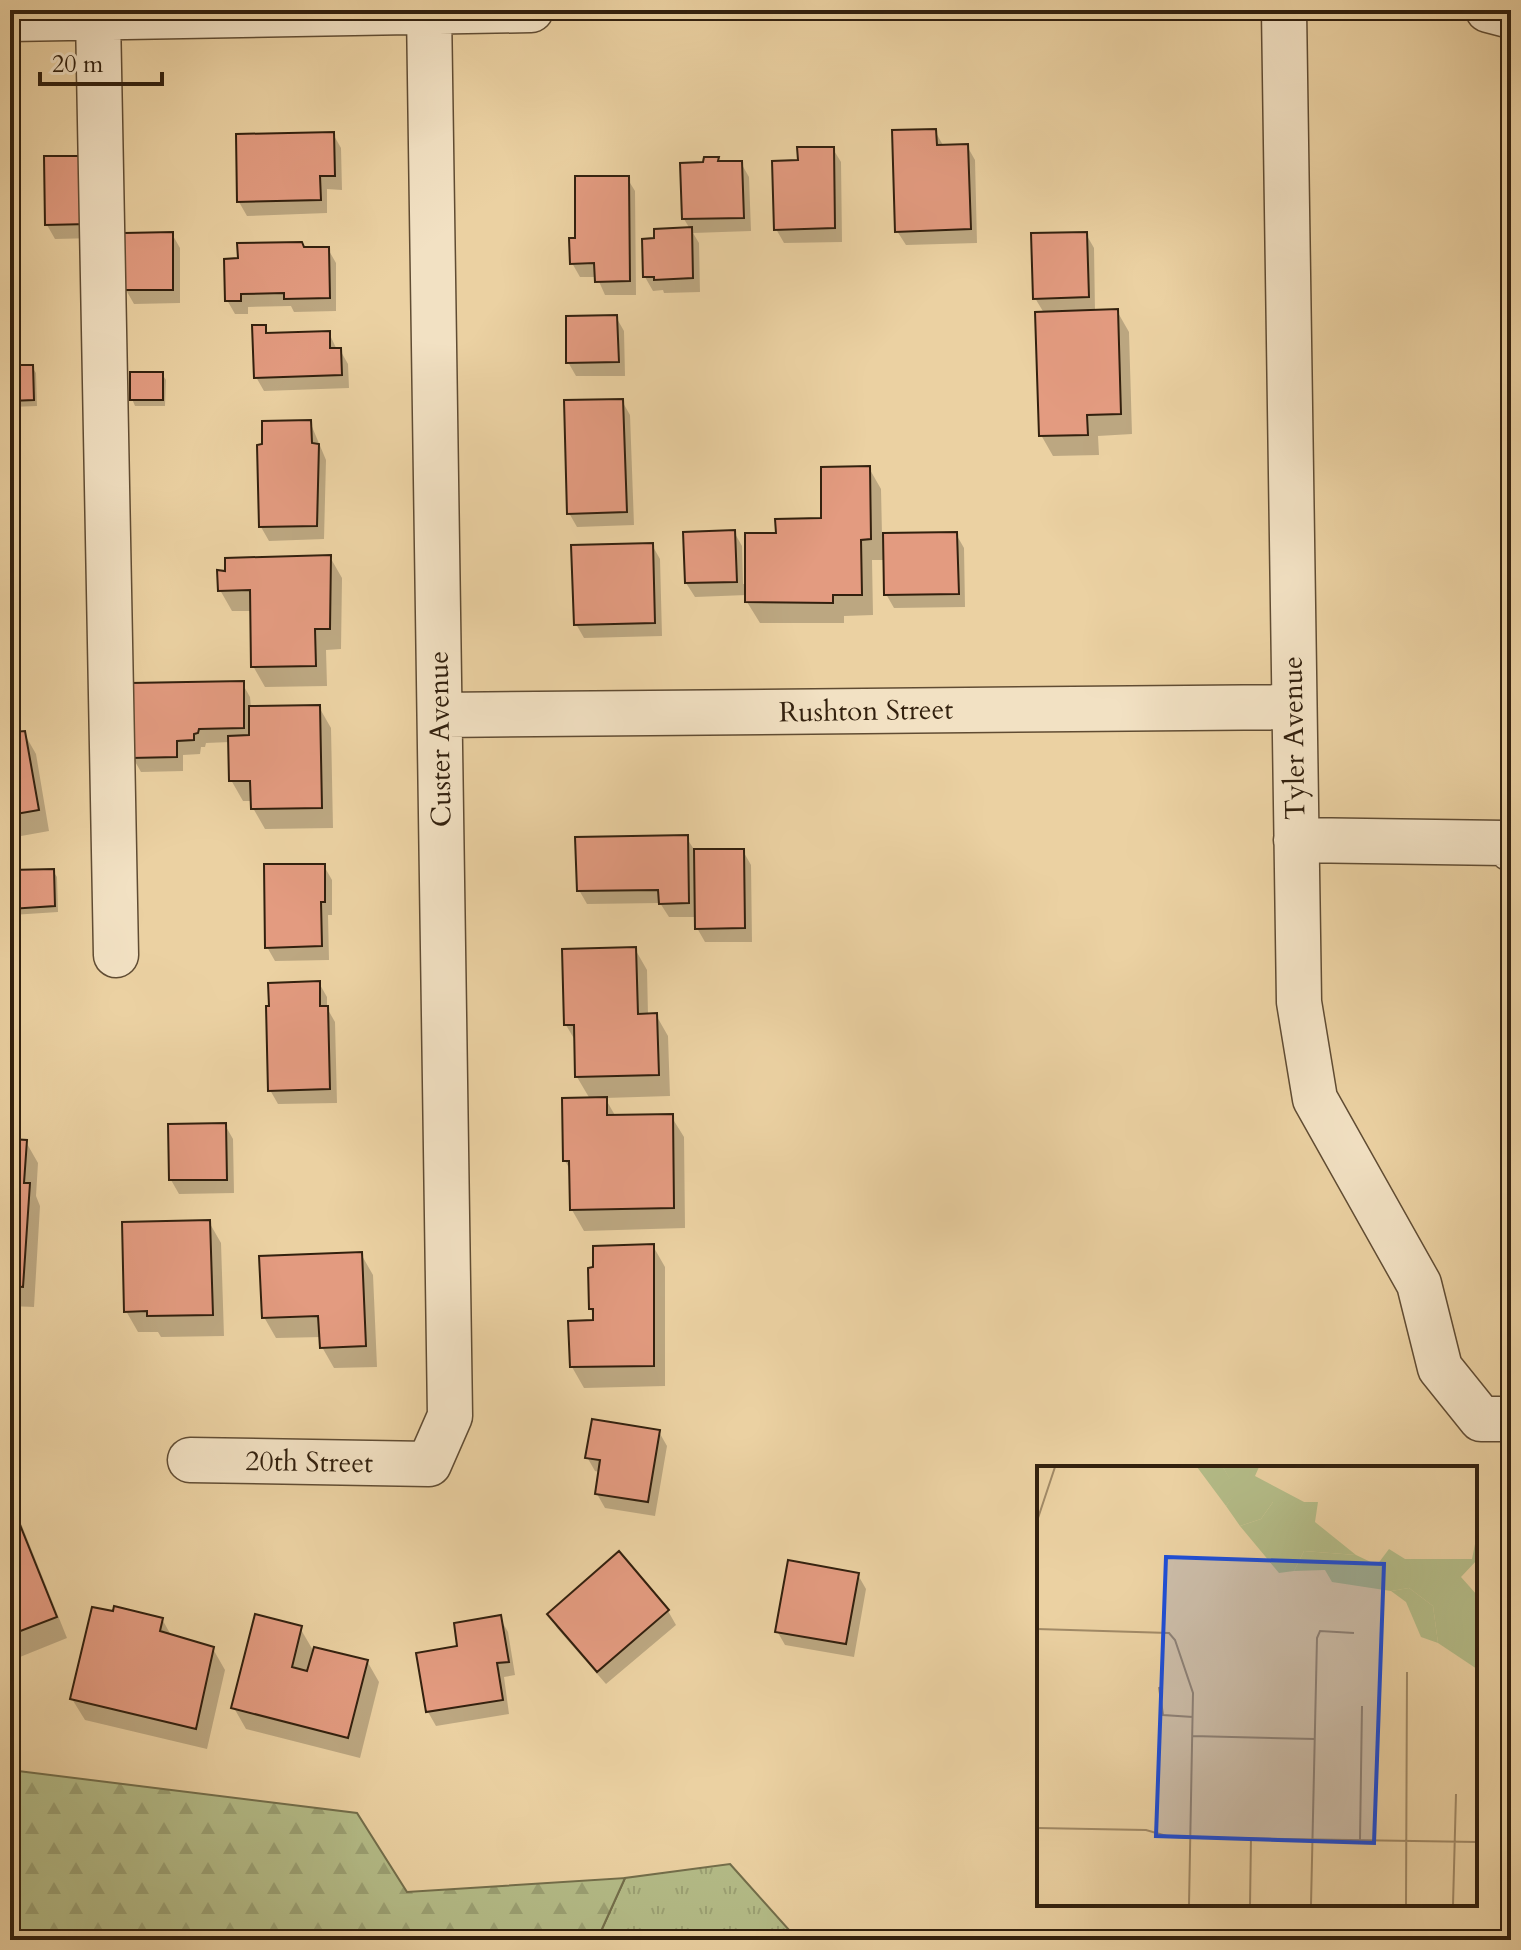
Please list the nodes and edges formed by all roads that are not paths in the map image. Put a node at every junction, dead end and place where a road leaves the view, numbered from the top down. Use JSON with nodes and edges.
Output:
{"nodes":[{"id":1,"x":531,"y":10,"type":"edge"},
{"id":2,"x":1284,"y":10,"type":"edge"},
{"id":3,"x":1488,"y":10,"type":"edge"},
{"id":4,"x":429,"y":11,"type":"edge"},
{"id":5,"x":1511,"y":16,"type":"edge"},
{"id":6,"x":98,"y":17,"type":"junction"},
{"id":7,"x":10,"y":19,"type":"edge"},
{"id":8,"x":1293,"y":707,"type":"junction"},
{"id":9,"x":440,"y":715,"type":"junction"},
{"id":10,"x":1296,"y":840,"type":"junction"},
{"id":11,"x":1511,"y":849,"type":"edge"},
{"id":12,"x":116,"y":955,"type":"dead end"},
{"id":13,"x":1496,"y":1419,"type":"edge"},
{"id":14,"x":190,"y":1460,"type":"dead end"},
{"id":15,"x":429,"y":1464,"type":"joint"}],
"edges":[{"from":1,"to":4,"type":"street"},
{"from":2,"to":8,"type":"street","name":"Tyler Avenue"},
{"from":3,"to":5,"type":"street"},
{"from":4,"to":6,"type":"street"},
{"from":4,"to":9,"type":"street","name":"Custer Avenue"},
{"from":6,"to":7,"type":"street"},
{"from":6,"to":12,"type":"street"},
{"from":8,"to":9,"type":"street","name":"Rushton Street"},
{"from":8,"to":10,"type":"street","name":"Tyler Avenue"},
{"from":9,"to":15,"type":"street","name":"Custer Avenue"},
{"from":10,"to":11,"type":"street"},
{"from":10,"to":13,"type":"street","name":"Tyler Avenue"},
{"from":14,"to":15,"type":"street","name":"20th Street"}]}
